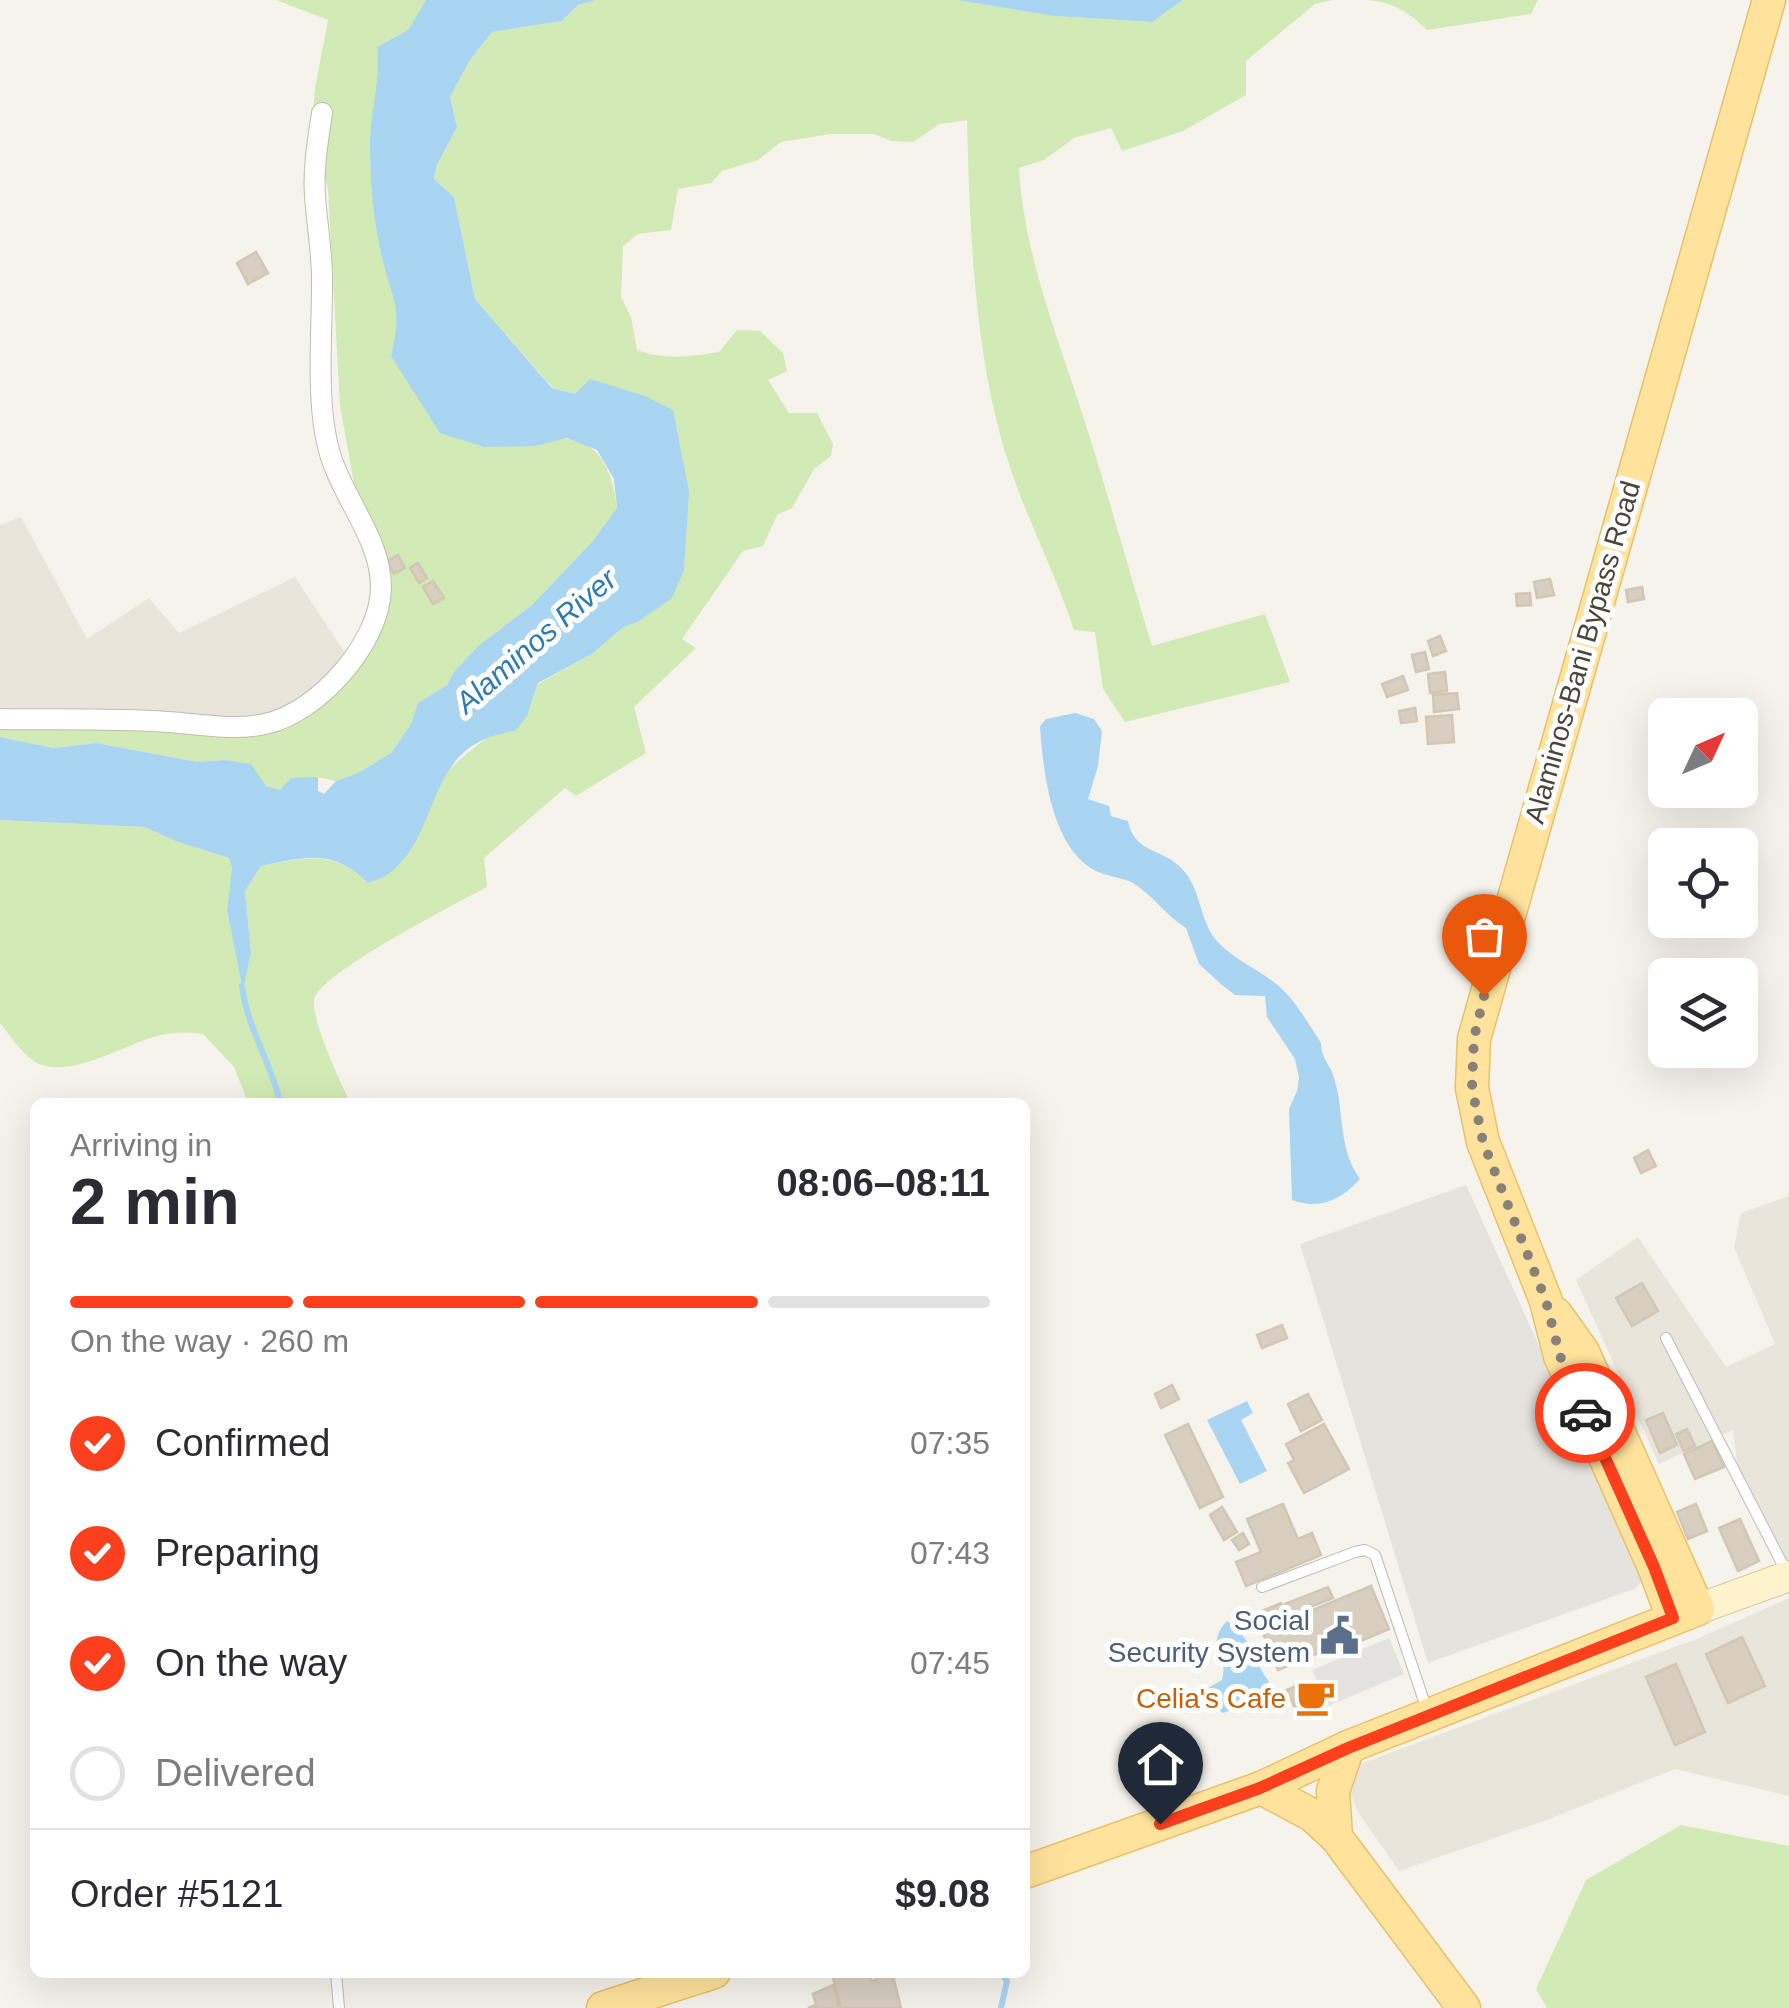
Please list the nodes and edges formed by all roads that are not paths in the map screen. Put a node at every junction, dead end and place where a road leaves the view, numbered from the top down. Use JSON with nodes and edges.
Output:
{"nodes":[{"id":1,"x":1769,"y":0,"type":"edge"},
{"id":2,"x":322,"y":113,"type":"dead end"},
{"id":3,"x":0,"y":720,"type":"edge"},
{"id":4,"x":1666,"y":1338,"type":"dead end"},
{"id":5,"x":1789,"y":1576,"type":"edge"},
{"id":6,"x":1262,"y":1587,"type":"dead end"},
{"id":7,"x":1685,"y":1614,"type":"junction"},
{"id":8,"x":1429,"y":1715,"type":"junction"},
{"id":9,"x":1348,"y":1748,"type":"junction"},
{"id":10,"x":1304,"y":1769,"type":"junction"},
{"id":11,"x":1260,"y":1788,"type":"junction"},
{"id":12,"x":1324,"y":1826,"type":"junction"},
{"id":13,"x":1030,"y":1870,"type":"edge"},
{"id":14,"x":336,"y":1978,"type":"edge"},
{"id":15,"x":696,"y":1978,"type":"edge"},
{"id":16,"x":339,"y":2008,"type":"edge"},
{"id":17,"x":603,"y":2008,"type":"edge"},
{"id":18,"x":1464,"y":2008,"type":"edge"}],
"edges":[{"from":1,"to":7,"type":"main road","name":"Alaminos-Bani Bypass Road"},
{"from":2,"to":3,"type":"street"},
{"from":4,"to":5,"type":"lane"},
{"from":5,"to":7,"type":"main road"},
{"from":6,"to":8,"type":"lane"},
{"from":7,"to":8,"type":"main road"},
{"from":8,"to":9,"type":"main road"},
{"from":9,"to":10,"type":"main road"},
{"from":9,"to":12,"type":"main road"},
{"from":10,"to":11,"type":"main road"},
{"from":10,"to":12,"type":"main road"},
{"from":11,"to":12,"type":"main road"},
{"from":11,"to":13,"type":"main road"},
{"from":12,"to":18,"type":"main road"},
{"from":14,"to":16,"type":"lane"},
{"from":15,"to":17,"type":"main road"}]}
